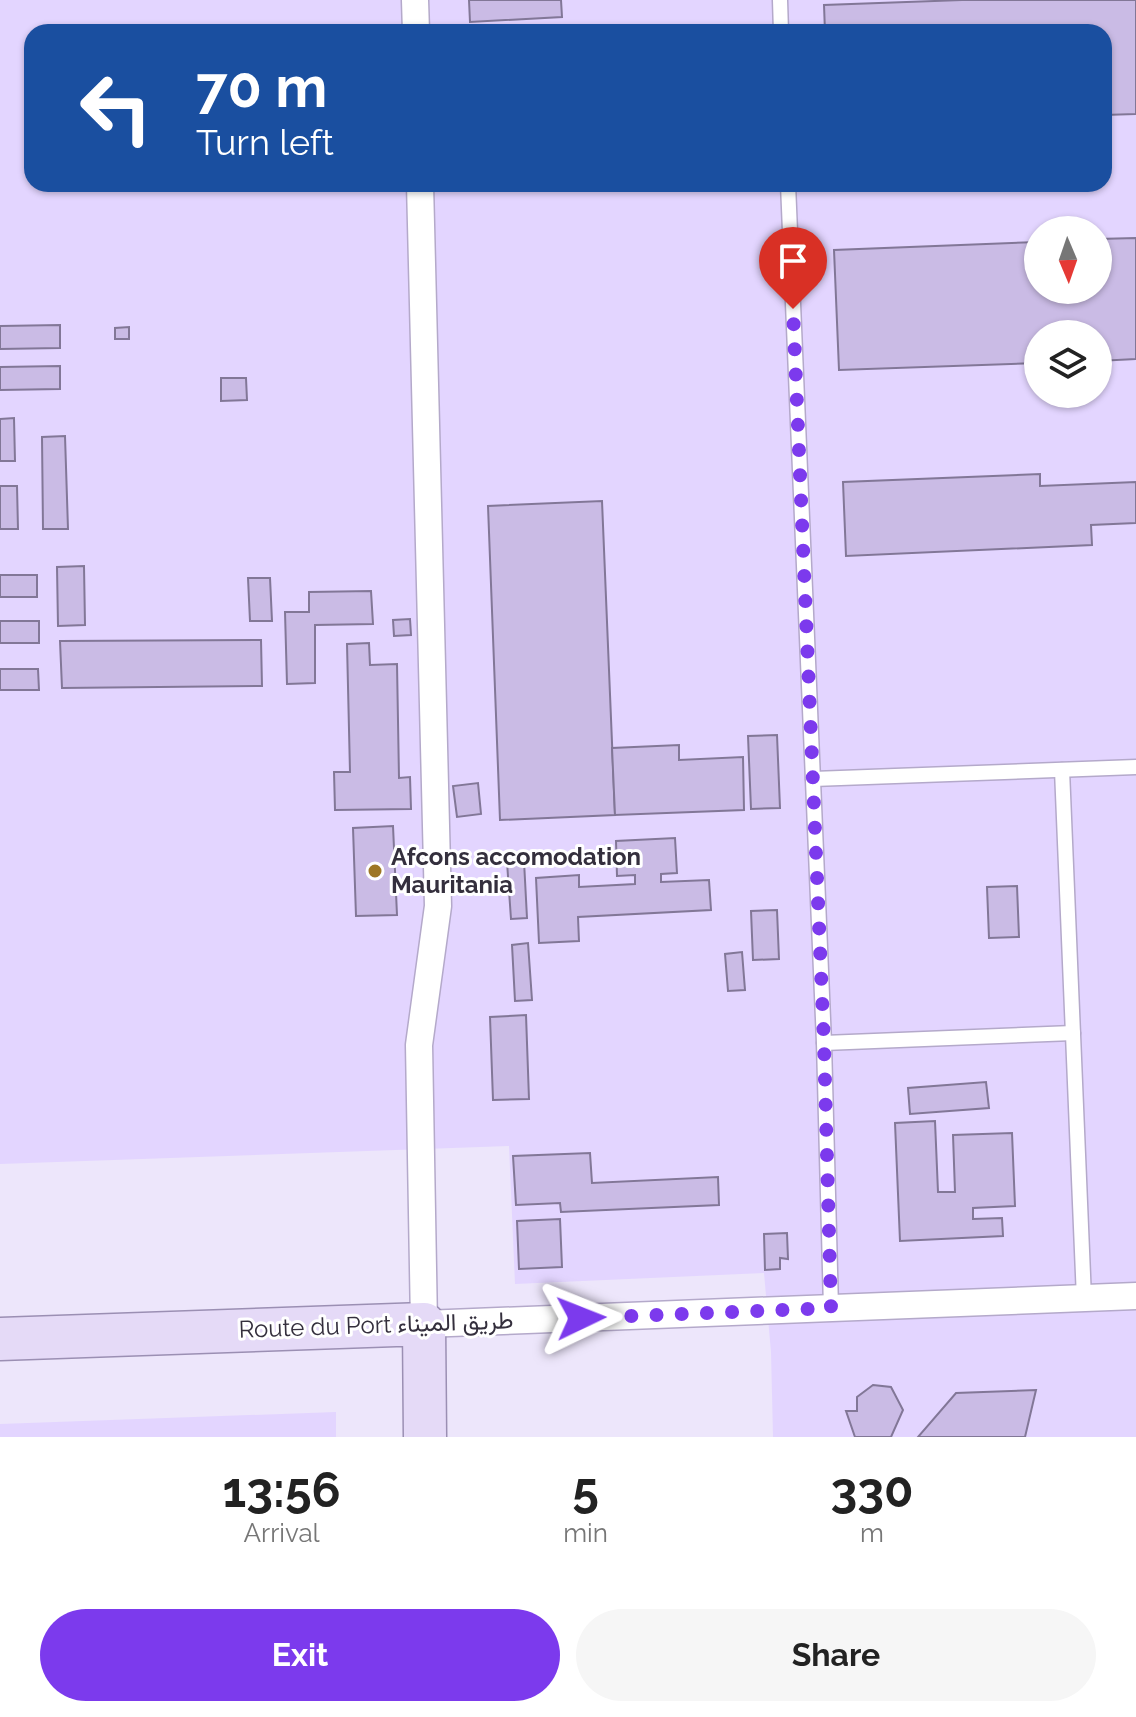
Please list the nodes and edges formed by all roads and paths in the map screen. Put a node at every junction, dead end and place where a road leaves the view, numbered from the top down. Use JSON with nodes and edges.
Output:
{"nodes":[{"id":1,"x":415,"y":0,"type":"edge"},
{"id":2,"x":780,"y":0,"type":"edge"},
{"id":3,"x":416,"y":24,"type":"edge"},
{"id":4,"x":781,"y":24,"type":"edge"},
{"id":5,"x":420,"y":192,"type":"edge"},
{"id":6,"x":788,"y":192,"type":"edge"},
{"id":7,"x":1136,"y":767,"type":"edge"},
{"id":8,"x":1062,"y":770,"type":"junction"},
{"id":9,"x":813,"y":779,"type":"junction"},
{"id":10,"x":1073,"y":1033,"type":"junction"},
{"id":11,"x":824,"y":1043,"type":"junction"},
{"id":12,"x":1136,"y":1296,"type":"edge"},
{"id":13,"x":1084,"y":1299,"type":"junction"},
{"id":14,"x":831,"y":1308,"type":"junction"},
{"id":15,"x":424,"y":1324,"type":"junction"},
{"id":16,"x":0,"y":1339,"type":"edge"},
{"id":17,"x":425,"y":1437,"type":"edge"}],
"edges":[{"from":1,"to":3,"type":"street"},
{"from":2,"to":4,"type":"lane"},
{"from":5,"to":15,"type":"street"},
{"from":6,"to":9,"type":"lane"},
{"from":7,"to":8,"type":"lane"},
{"from":8,"to":9,"type":"lane"},
{"from":8,"to":10,"type":"lane"},
{"from":9,"to":11,"type":"lane"},
{"from":10,"to":11,"type":"lane"},
{"from":10,"to":13,"type":"lane"},
{"from":11,"to":14,"type":"lane"},
{"from":12,"to":13,"type":"street","name":"Route du Port طريق الميناء"},
{"from":13,"to":14,"type":"street","name":"Route du Port طريق الميناء"},
{"from":14,"to":15,"type":"street","name":"Route du Port طريق الميناء"},
{"from":15,"to":16,"type":"main road","name":"Route du Port طريق الميناء"},
{"from":15,"to":17,"type":"main road"}]}
